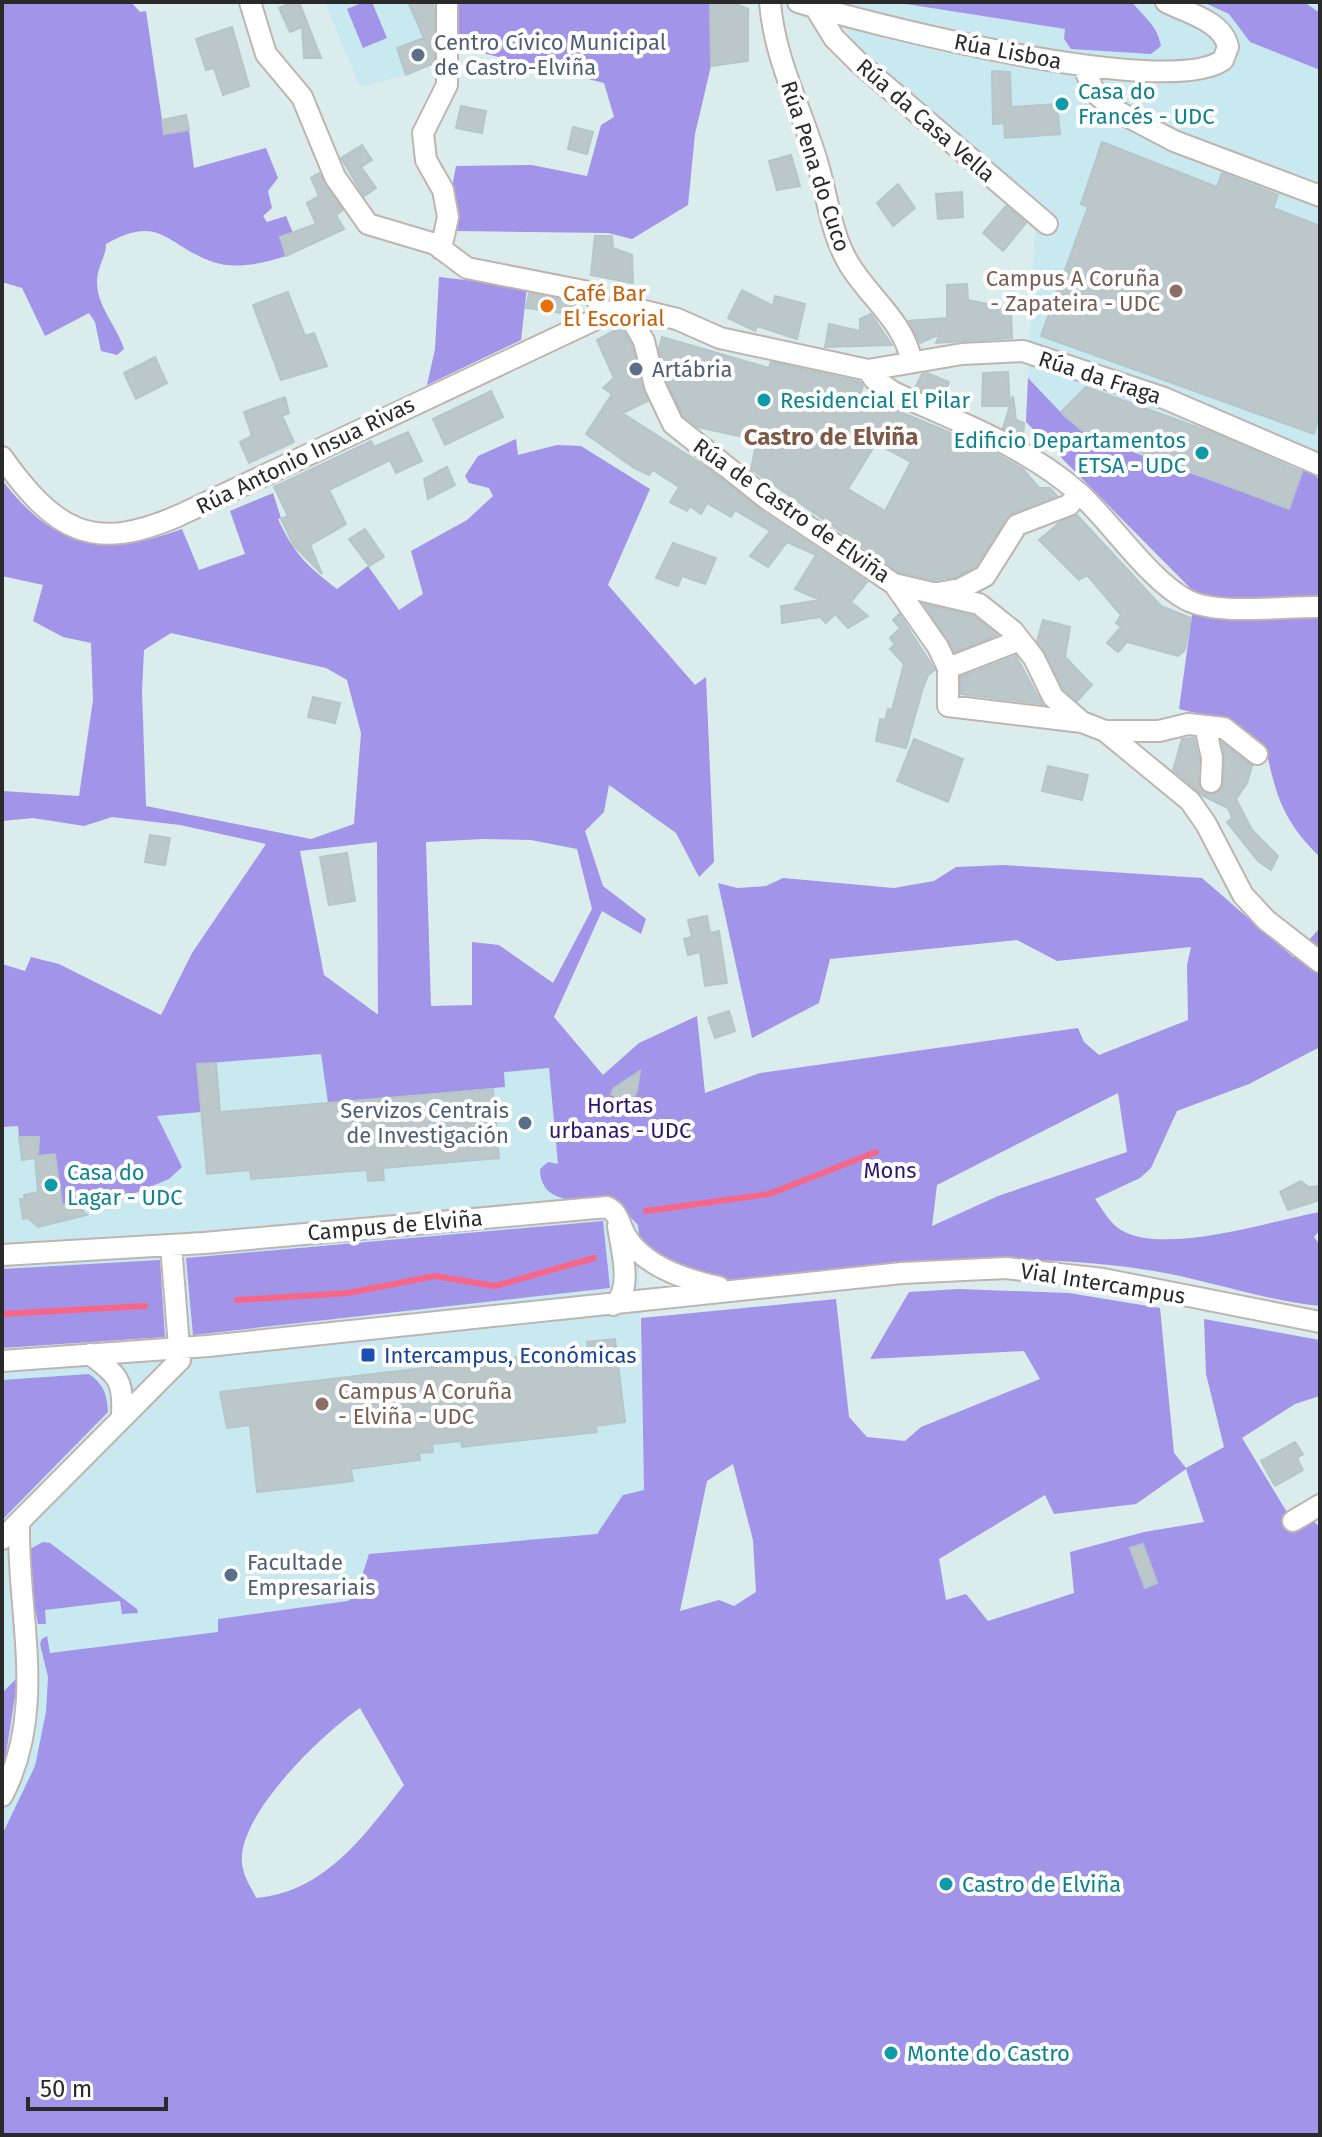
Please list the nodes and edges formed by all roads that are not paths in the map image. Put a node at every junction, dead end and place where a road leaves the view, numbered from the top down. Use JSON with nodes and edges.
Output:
{"nodes":[{"id":1,"x":250,"y":2,"type":"edge"},
{"id":2,"x":447,"y":2,"type":"edge"},
{"id":3,"x":770,"y":2,"type":"edge"},
{"id":4,"x":1166,"y":2,"type":"edge"},
{"id":5,"x":806,"y":5,"type":"edge"},
{"id":6,"x":1083,"y":66,"type":"junction"},
{"id":7,"x":1320,"y":196,"type":"edge"},
{"id":8,"x":1047,"y":224,"type":"dead end"},
{"id":9,"x":441,"y":249,"type":"junction"},
{"id":10,"x":624,"y":306,"type":"junction"},
{"id":11,"x":603,"y":315,"type":"junction"},
{"id":12,"x":911,"y":360,"type":"junction"},
{"id":13,"x":868,"y":370,"type":"junction"},
{"id":14,"x":2,"y":457,"type":"edge"},
{"id":15,"x":1317,"y":463,"type":"edge"},
{"id":16,"x":1079,"y":493,"type":"junction"},
{"id":17,"x":894,"y":584,"type":"junction"},
{"id":18,"x":930,"y":594,"type":"junction"},
{"id":19,"x":1320,"y":607,"type":"edge"},
{"id":20,"x":1020,"y":640,"type":"junction"},
{"id":21,"x":948,"y":668,"type":"junction"},
{"id":22,"x":1082,"y":722,"type":"junction"},
{"id":23,"x":1205,"y":726,"type":"junction"},
{"id":24,"x":1105,"y":731,"type":"junction"},
{"id":25,"x":1257,"y":754,"type":"dead end"},
{"id":26,"x":1211,"y":782,"type":"dead end"},
{"id":27,"x":1320,"y":962,"type":"edge"},
{"id":28,"x":616,"y":1214,"type":"junction"},
{"id":29,"x":171,"y":1245,"type":"junction"},
{"id":30,"x":2,"y":1255,"type":"edge"},
{"id":31,"x":740,"y":1290,"type":"junction"},
{"id":32,"x":613,"y":1305,"type":"junction"},
{"id":33,"x":1320,"y":1322,"type":"edge"},
{"id":34,"x":180,"y":1348,"type":"junction"},
{"id":35,"x":90,"y":1354,"type":"junction"},
{"id":36,"x":2,"y":1361,"type":"edge"},
{"id":37,"x":122,"y":1415,"type":"junction"},
{"id":38,"x":1320,"y":1505,"type":"edge"},
{"id":39,"x":1293,"y":1521,"type":"dead end"},
{"id":40,"x":19,"y":1522,"type":"junction"},
{"id":41,"x":2,"y":1539,"type":"edge"},
{"id":42,"x":2,"y":1796,"type":"edge"}],
"edges":[{"from":1,"to":9,"type":"street"},
{"from":2,"to":9,"type":"street"},
{"from":3,"to":12,"type":"street","name":"Rúa Pena do Cuco"},
{"from":4,"to":6,"type":"street","name":"Rúa Lisboa"},
{"from":5,"to":6,"type":"street","name":"Rúa Lisboa"},
{"from":5,"to":8,"type":"street","name":"Rúa da Casa Vella"},
{"from":6,"to":7,"type":"street"},
{"from":9,"to":11,"type":"street"},
{"from":10,"to":11,"type":"street","name":"Rúa Antonio Insua Rivas"},
{"from":10,"to":13,"type":"street"},
{"from":10,"to":17,"type":"street","name":"Rúa de Castro de Elviña"},
{"from":11,"to":14,"type":"street","name":"Rúa Antonio Insua Rivas"},
{"from":12,"to":13,"type":"street","name":"Rúa da Fraga"},
{"from":12,"to":15,"type":"street","name":"Rúa da Fraga"},
{"from":13,"to":16,"type":"street"},
{"from":16,"to":18,"type":"street"},
{"from":16,"to":19,"type":"street"},
{"from":17,"to":18,"type":"street","name":"Rúa de Castro de Elviña"},
{"from":17,"to":21,"type":"street"},
{"from":18,"to":20,"type":"street","name":"Rúa de Castro de Elviña"},
{"from":20,"to":21,"type":"street"},
{"from":20,"to":22,"type":"street","name":"Rúa de Castro de Elviña"},
{"from":21,"to":22,"type":"street"},
{"from":22,"to":24,"type":"street"},
{"from":23,"to":24,"type":"street"},
{"from":23,"to":25,"type":"street"},
{"from":23,"to":26,"type":"street"},
{"from":24,"to":27,"type":"street"},
{"from":28,"to":29,"type":"street","name":"Campus de Elviña"},
{"from":28,"to":31,"type":"street"},
{"from":28,"to":32,"type":"street"},
{"from":29,"to":30,"type":"street","name":"Campus de Elviña"},
{"from":29,"to":34,"type":"street"},
{"from":31,"to":32,"type":"street"},
{"from":31,"to":33,"type":"street","name":"Vial Intercampus"},
{"from":32,"to":34,"type":"street"},
{"from":34,"to":35,"type":"street"},
{"from":34,"to":37,"type":"street"},
{"from":35,"to":36,"type":"street"},
{"from":35,"to":37,"type":"street"},
{"from":37,"to":40,"type":"street"},
{"from":38,"to":39,"type":"street"},
{"from":40,"to":41,"type":"street"},
{"from":40,"to":42,"type":"street"}]}
